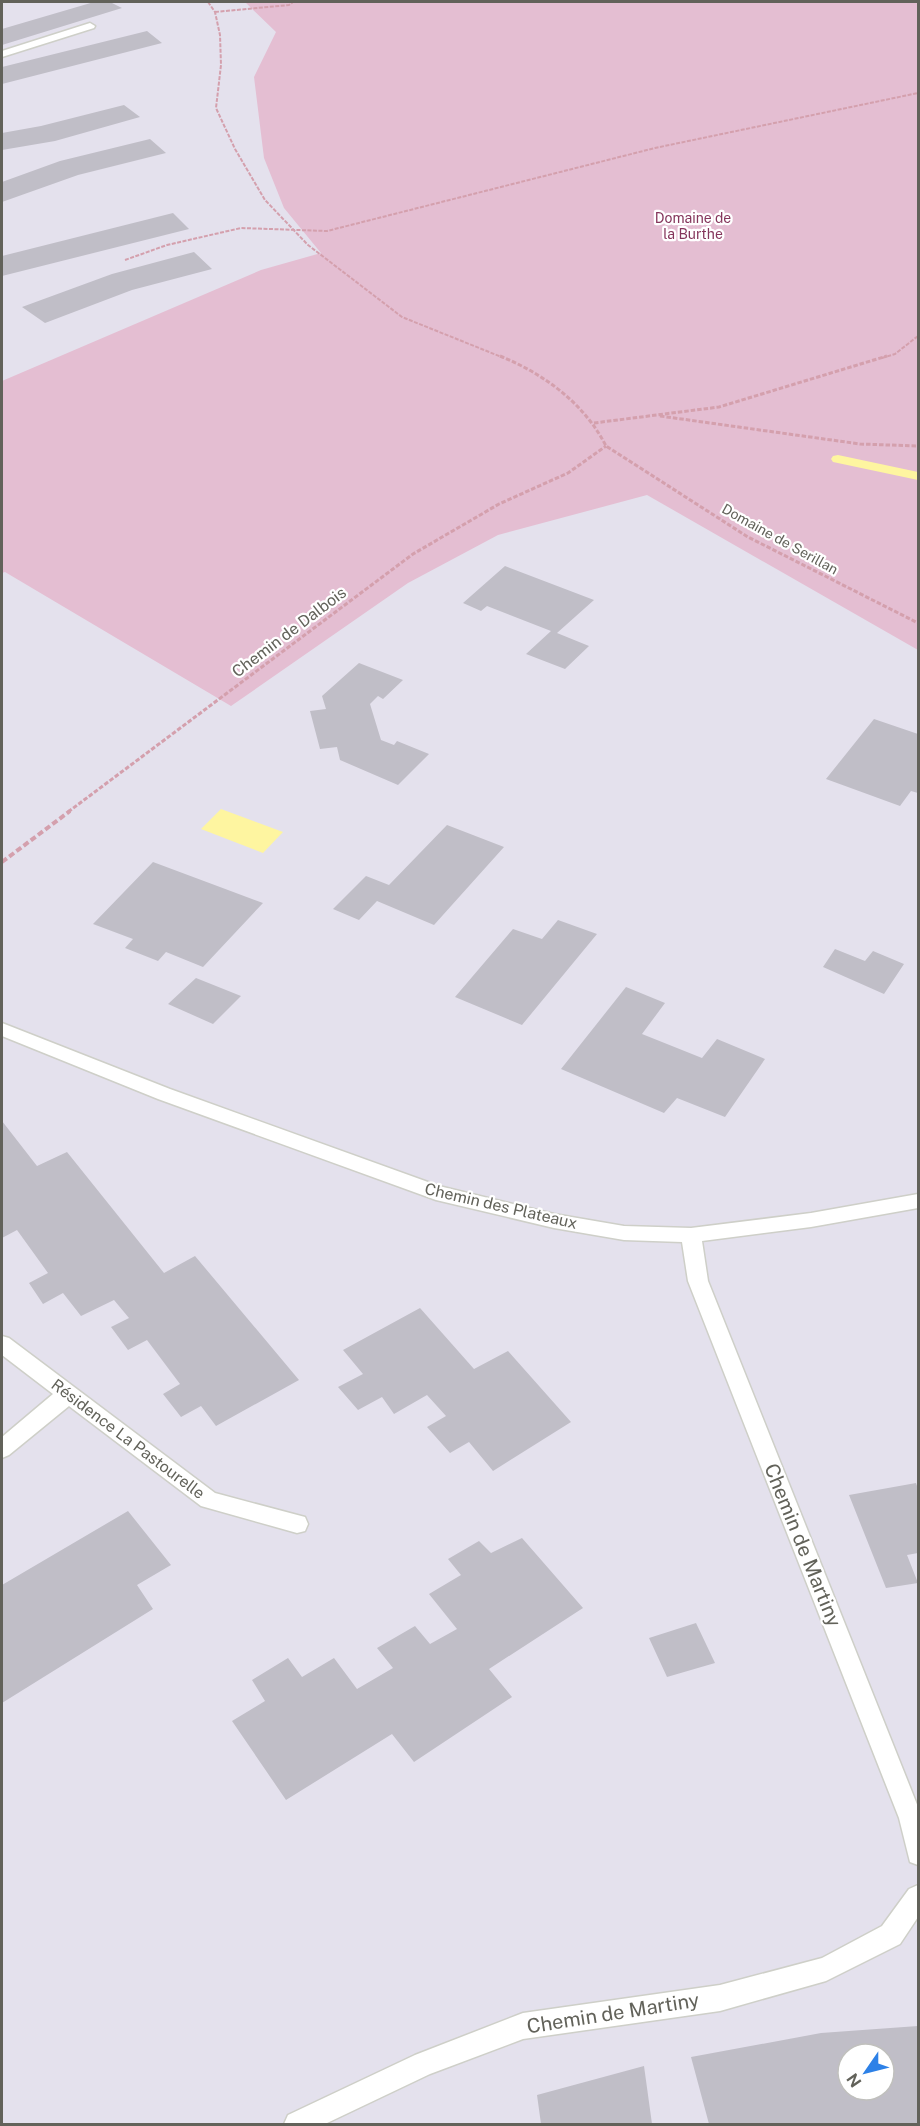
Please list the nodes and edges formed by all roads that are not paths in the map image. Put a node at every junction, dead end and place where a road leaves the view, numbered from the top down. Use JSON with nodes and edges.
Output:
{"nodes":[{"id":1,"x":90,"y":26,"type":"dead end"},
{"id":2,"x":2,"y":54,"type":"edge"},
{"id":3,"x":2,"y":1029,"type":"edge"},
{"id":4,"x":918,"y":1201,"type":"edge"},
{"id":5,"x":691,"y":1235,"type":"junction"},
{"id":6,"x":2,"y":1344,"type":"edge"},
{"id":7,"x":68,"y":1394,"type":"junction"},
{"id":8,"x":2,"y":1449,"type":"edge"},
{"id":9,"x":297,"y":1524,"type":"dead end"},
{"id":10,"x":918,"y":1854,"type":"edge"},
{"id":11,"x":918,"y":1897,"type":"edge"},
{"id":12,"x":297,"y":2124,"type":"edge"}],
"edges":[{"from":1,"to":2,"type":"street"},
{"from":3,"to":5,"type":"street","name":"Chemin des Plateaux"},
{"from":4,"to":5,"type":"street","name":"Chemin des Plateaux"},
{"from":5,"to":10,"type":"street","name":"Chemin de Martiny"},
{"from":6,"to":7,"type":"street","name":"Résidence La Pastourelle"},
{"from":7,"to":8,"type":"street"},
{"from":7,"to":9,"type":"street","name":"Résidence La Pastourelle"},
{"from":11,"to":12,"type":"street","name":"Chemin de Martiny"}]}
